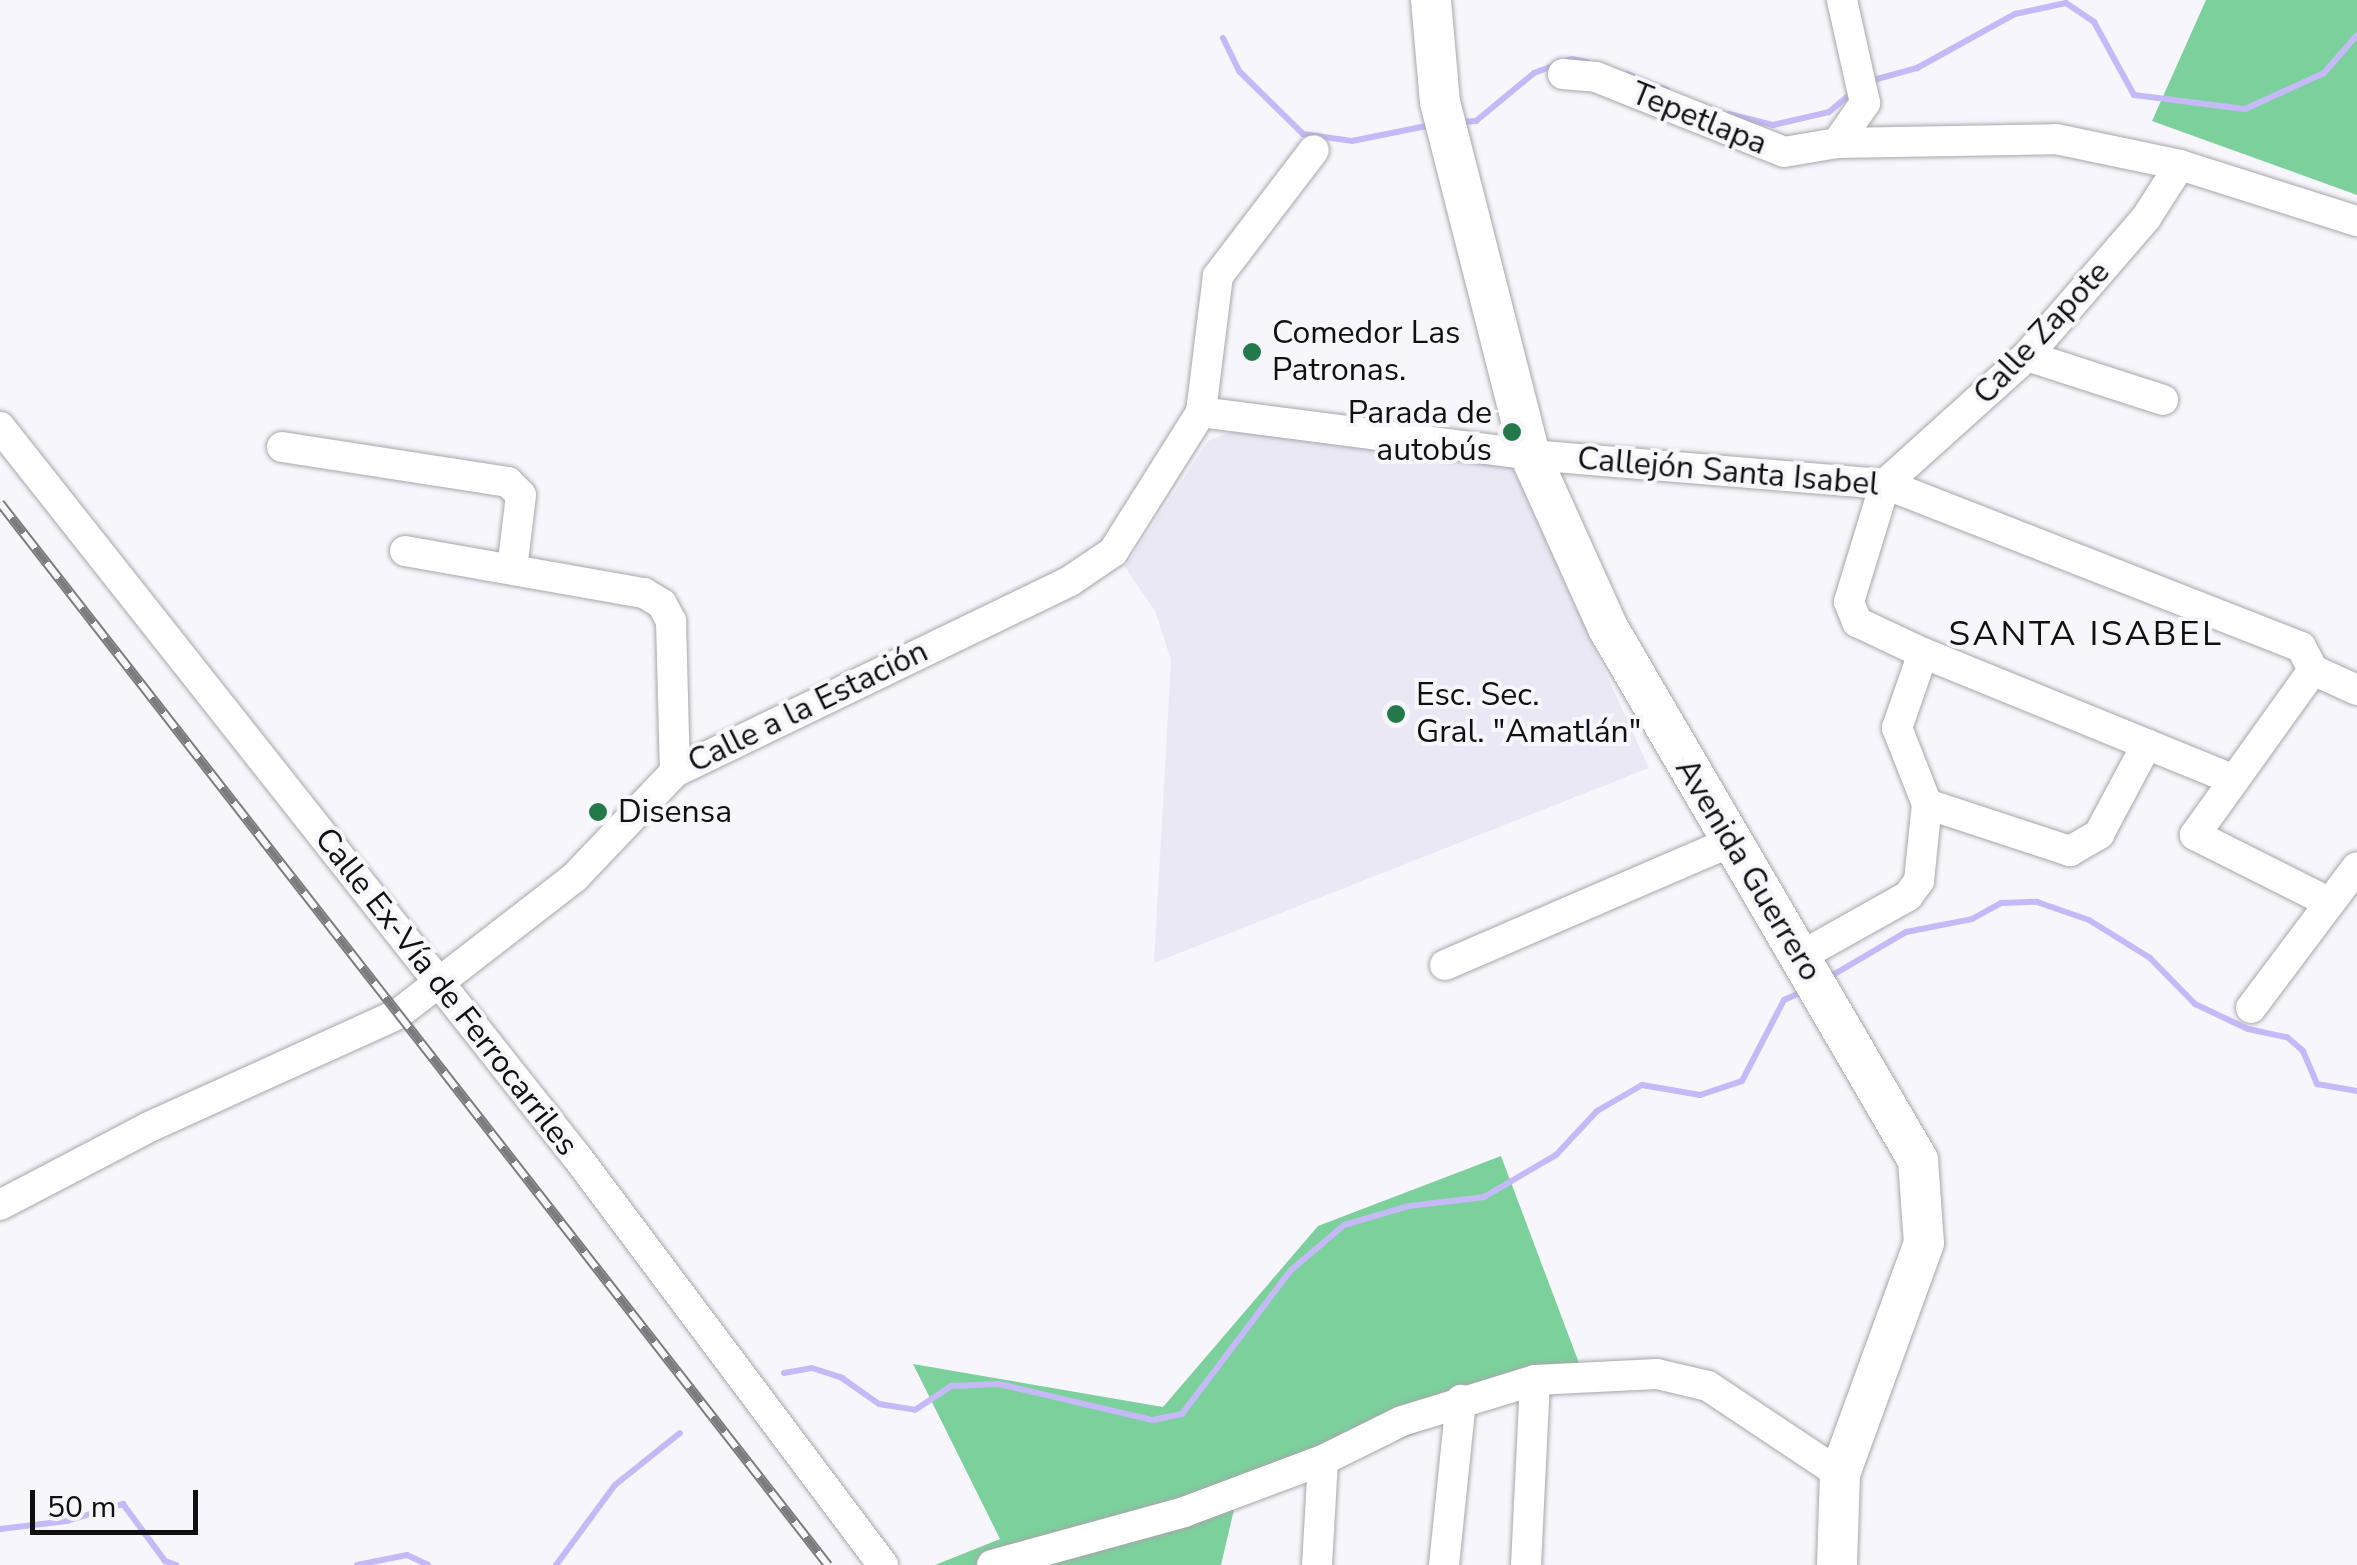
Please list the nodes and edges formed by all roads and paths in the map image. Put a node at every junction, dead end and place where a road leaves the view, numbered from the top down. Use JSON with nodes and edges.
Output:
{"nodes":[{"id":1,"x":1431,"y":0,"type":"edge"},
{"id":2,"x":1842,"y":0,"type":"edge"},
{"id":3,"x":1563,"y":74,"type":"dead end"},
{"id":4,"x":1836,"y":143,"type":"junction"},
{"id":5,"x":1314,"y":150,"type":"dead end"},
{"id":6,"x":2180,"y":165,"type":"junction"},
{"id":7,"x":2357,"y":221,"type":"edge"},
{"id":8,"x":2027,"y":356,"type":"junction"},
{"id":9,"x":2163,"y":400,"type":"dead end"},
{"id":10,"x":1200,"y":412,"type":"junction"},
{"id":11,"x":0,"y":427,"type":"edge"},
{"id":12,"x":282,"y":447,"type":"dead end"},
{"id":13,"x":1530,"y":454,"type":"junction"},
{"id":14,"x":1884,"y":484,"type":"junction"},
{"id":15,"x":405,"y":551,"type":"dead end"},
{"id":16,"x":512,"y":569,"type":"junction"},
{"id":17,"x":1923,"y":652,"type":"junction"},
{"id":18,"x":2312,"y":670,"type":"junction"},
{"id":19,"x":2357,"y":690,"type":"edge"},
{"id":20,"x":2147,"y":744,"type":"junction"},
{"id":21,"x":676,"y":772,"type":"junction"},
{"id":22,"x":2234,"y":780,"type":"junction"},
{"id":23,"x":1927,"y":804,"type":"junction"},
{"id":24,"x":1731,"y":842,"type":"junction"},
{"id":25,"x":2357,"y":867,"type":"edge"},
{"id":26,"x":2328,"y":902,"type":"junction"},
{"id":27,"x":1805,"y":963,"type":"junction"},
{"id":28,"x":1445,"y":965,"type":"dead end"},
{"id":29,"x":438,"y":986,"type":"junction"},
{"id":30,"x":2251,"y":1008,"type":"dead end"},
{"id":31,"x":0,"y":1205,"type":"edge"},
{"id":32,"x":1535,"y":1380,"type":"junction"},
{"id":33,"x":1461,"y":1400,"type":"junction"},
{"id":34,"x":1323,"y":1460,"type":"junction"},
{"id":35,"x":1840,"y":1474,"type":"junction"},
{"id":36,"x":882,"y":1565,"type":"edge"},
{"id":37,"x":992,"y":1565,"type":"edge"},
{"id":38,"x":1317,"y":1565,"type":"edge"},
{"id":39,"x":1444,"y":1565,"type":"edge"},
{"id":40,"x":1526,"y":1565,"type":"edge"},
{"id":41,"x":1838,"y":1565,"type":"edge"}],
"edges":[{"from":1,"to":13,"type":"main road","name":"Avenida Guerrero"},
{"from":2,"to":4,"type":"street"},
{"from":3,"to":4,"type":"street","name":"Tepetlapa"},
{"from":4,"to":6,"type":"street","name":"Tepetlapa"},
{"from":5,"to":10,"type":"street"},
{"from":6,"to":7,"type":"street","name":"Tepetlapa"},
{"from":6,"to":8,"type":"street","name":"Calle Zapote"},
{"from":8,"to":9,"type":"street"},
{"from":8,"to":14,"type":"street","name":"Calle Zapote"},
{"from":10,"to":13,"type":"street"},
{"from":10,"to":21,"type":"street","name":"Calle a la Estación"},
{"from":11,"to":29,"type":"street","name":"Calle Ex-Vía de Ferrocarriles"},
{"from":12,"to":16,"type":"street"},
{"from":13,"to":14,"type":"street","name":"Callejón Santa Isabel"},
{"from":13,"to":24,"type":"main road","name":"Avenida Guerrero"},
{"from":14,"to":17,"type":"street"},
{"from":14,"to":18,"type":"street","name":"Callejón Santa Isabel"},
{"from":15,"to":16,"type":"street"},
{"from":16,"to":21,"type":"street"},
{"from":17,"to":20,"type":"street"},
{"from":17,"to":23,"type":"street"},
{"from":18,"to":19,"type":"street","name":"Callejón Santa Isabel"},
{"from":18,"to":22,"type":"street"},
{"from":20,"to":22,"type":"street"},
{"from":20,"to":23,"type":"street"},
{"from":21,"to":29,"type":"street","name":"Calle a la Estación"},
{"from":22,"to":26,"type":"street"},
{"from":23,"to":27,"type":"street"},
{"from":24,"to":27,"type":"main road","name":"Avenida Guerrero"},
{"from":24,"to":28,"type":"street"},
{"from":25,"to":26,"type":"street"},
{"from":26,"to":30,"type":"street"},
{"from":27,"to":35,"type":"main road","name":"Avenida Guerrero"},
{"from":29,"to":31,"type":"street","name":"Calle a la Estación"},
{"from":29,"to":36,"type":"street","name":"Calle Ex-Vía de Ferrocarriles"},
{"from":32,"to":33,"type":"street"},
{"from":32,"to":35,"type":"street"},
{"from":32,"to":40,"type":"street"},
{"from":33,"to":34,"type":"street"},
{"from":33,"to":39,"type":"street"},
{"from":34,"to":37,"type":"street"},
{"from":34,"to":38,"type":"street"},
{"from":35,"to":41,"type":"main road","name":"Avenida Guerrero"}]}
